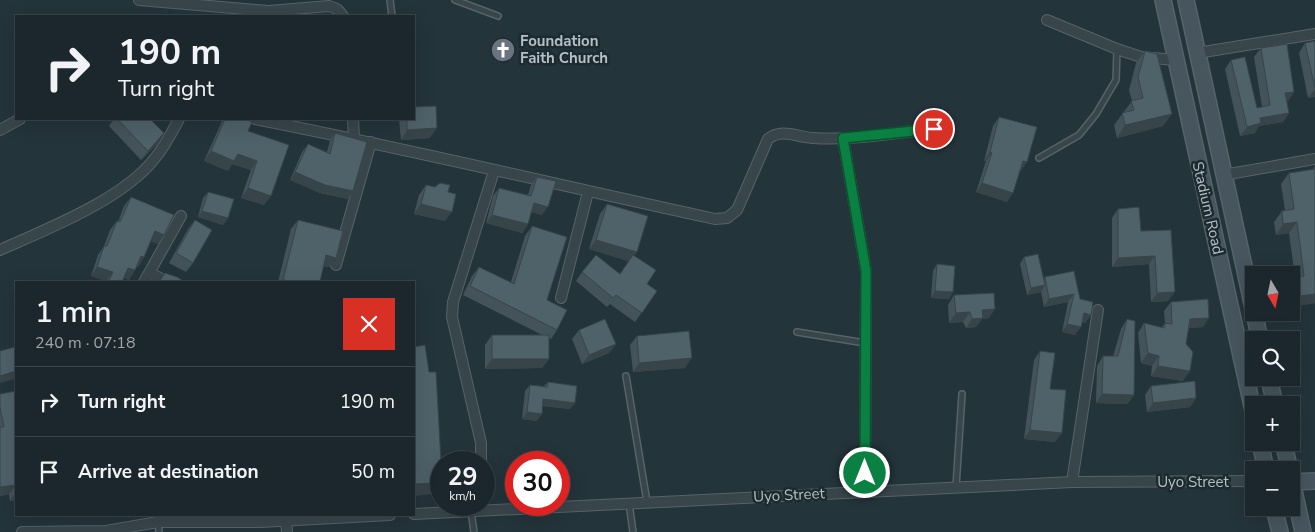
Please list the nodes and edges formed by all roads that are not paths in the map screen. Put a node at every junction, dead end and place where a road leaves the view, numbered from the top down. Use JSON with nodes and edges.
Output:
{"nodes":[{"id":1,"x":139,"y":0,"type":"edge"},
{"id":2,"x":390,"y":0,"type":"edge"},
{"id":3,"x":455,"y":0,"type":"edge"},
{"id":4,"x":1163,"y":0,"type":"edge"},
{"id":5,"x":1186,"y":0,"type":"edge"},
{"id":6,"x":330,"y":3,"type":"edge"},
{"id":7,"x":317,"y":4,"type":"edge"},
{"id":8,"x":343,"y":15,"type":"edge"},
{"id":9,"x":392,"y":15,"type":"edge"},
{"id":10,"x":498,"y":16,"type":"dead end"},
{"id":11,"x":1047,"y":20,"type":"dead end"},
{"id":12,"x":1315,"y":34,"type":"edge"},
{"id":13,"x":1116,"y":50,"type":"junction"},
{"id":14,"x":1197,"y":54,"type":"junction"},
{"id":15,"x":1175,"y":60,"type":"junction"},
{"id":16,"x":18,"y":120,"type":"edge"},
{"id":17,"x":178,"y":120,"type":"edge"},
{"id":18,"x":260,"y":120,"type":"edge"},
{"id":19,"x":353,"y":120,"type":"edge"},
{"id":20,"x":934,"y":129,"type":"dead end"},
{"id":21,"x":0,"y":130,"type":"edge"},
{"id":22,"x":354,"y":138,"type":"junction"},
{"id":23,"x":843,"y":138,"type":"junction"},
{"id":24,"x":372,"y":142,"type":"junction"},
{"id":25,"x":1039,"y":158,"type":"dead end"},
{"id":26,"x":1315,"y":158,"type":"edge"},
{"id":27,"x":494,"y":171,"type":"junction"},
{"id":28,"x":1223,"y":175,"type":"junction"},
{"id":29,"x":588,"y":192,"type":"junction"},
{"id":30,"x":181,"y":216,"type":"dead end"},
{"id":31,"x":0,"y":250,"type":"edge"},
{"id":32,"x":336,"y":265,"type":"edge"},
{"id":33,"x":1245,"y":272,"type":"edge"},
{"id":34,"x":147,"y":278,"type":"edge"},
{"id":35,"x":163,"y":281,"type":"edge"},
{"id":36,"x":561,"y":298,"type":"dead end"},
{"id":37,"x":1098,"y":310,"type":"dead end"},
{"id":38,"x":797,"y":332,"type":"dead end"},
{"id":39,"x":865,"y":343,"type":"junction"},
{"id":40,"x":626,"y":376,"type":"dead end"},
{"id":41,"x":962,"y":394,"type":"dead end"},
{"id":42,"x":1250,"y":396,"type":"edge"},
{"id":43,"x":480,"y":451,"type":"edge"},
{"id":44,"x":1300,"y":478,"type":"edge"},
{"id":45,"x":1245,"y":481,"type":"edge"},
{"id":46,"x":1315,"y":481,"type":"edge"},
{"id":47,"x":1072,"y":482,"type":"junction"},
{"id":48,"x":956,"y":487,"type":"junction"},
{"id":49,"x":865,"y":491,"type":"junction"},
{"id":50,"x":647,"y":502,"type":"junction"},
{"id":51,"x":629,"y":503,"type":"junction"},
{"id":52,"x":495,"y":508,"type":"edge"},
{"id":53,"x":430,"y":513,"type":"edge"},
{"id":54,"x":415,"y":514,"type":"edge"},
{"id":55,"x":369,"y":516,"type":"edge"},
{"id":56,"x":472,"y":516,"type":"edge"},
{"id":57,"x":1276,"y":516,"type":"edge"},
{"id":58,"x":1300,"y":516,"type":"edge"},
{"id":59,"x":260,"y":518,"type":"edge"},
{"id":60,"x":286,"y":520,"type":"junction"},
{"id":61,"x":158,"y":527,"type":"edge"},
{"id":62,"x":22,"y":532,"type":"edge"},
{"id":63,"x":287,"y":532,"type":"edge"},
{"id":64,"x":474,"y":532,"type":"edge"},
{"id":65,"x":633,"y":532,"type":"edge"},
{"id":66,"x":1280,"y":532,"type":"edge"},
{"id":67,"x":1303,"y":532,"type":"edge"}],
"edges":[{"from":1,"to":7,"type":"street"},
{"from":2,"to":9,"type":"lane"},
{"from":3,"to":10,"type":"lane"},
{"from":4,"to":15,"type":"main road","name":"Stadium Road"},
{"from":5,"to":14,"type":"main road","name":"Stadium Road"},
{"from":6,"to":7,"type":"street"},
{"from":6,"to":8,"type":"street"},
{"from":11,"to":13,"type":"street"},
{"from":12,"to":14,"type":"street"},
{"from":13,"to":15,"type":"street"},
{"from":13,"to":25,"type":"lane"},
{"from":14,"to":28,"type":"main road","name":"Stadium Road"},
{"from":15,"to":42,"type":"main road","name":"Stadium Road"},
{"from":16,"to":21,"type":"street"},
{"from":17,"to":31,"type":"street"},
{"from":18,"to":22,"type":"street"},
{"from":19,"to":22,"type":"street"},
{"from":20,"to":23,"type":"street"},
{"from":22,"to":24,"type":"street"},
{"from":23,"to":29,"type":"street"},
{"from":23,"to":39,"type":"street"},
{"from":24,"to":27,"type":"street"},
{"from":24,"to":32,"type":"street"},
{"from":26,"to":28,"type":"street"},
{"from":27,"to":29,"type":"street"},
{"from":27,"to":43,"type":"street"},
{"from":28,"to":33,"type":"main road","name":"Stadium Road"},
{"from":29,"to":36,"type":"street"},
{"from":30,"to":34,"type":"street"},
{"from":34,"to":35,"type":"street"},
{"from":37,"to":47,"type":"street"},
{"from":38,"to":39,"type":"lane"},
{"from":39,"to":49,"type":"street"},
{"from":40,"to":50,"type":"lane"},
{"from":41,"to":48,"type":"lane"},
{"from":44,"to":46,"type":"main road"},
{"from":45,"to":47,"type":"street","name":"Uyo Street"},
{"from":47,"to":48,"type":"street","name":"Uyo Street"},
{"from":48,"to":49,"type":"street","name":"Uyo Street"},
{"from":49,"to":50,"type":"street","name":"Uyo Street"},
{"from":50,"to":51,"type":"street","name":"Uyo Street"},
{"from":51,"to":52,"type":"street","name":"Uyo Street"},
{"from":51,"to":65,"type":"lane"},
{"from":53,"to":54,"type":"street","name":"Uyo Street"},
{"from":55,"to":60,"type":"street"},
{"from":56,"to":64,"type":"lane"},
{"from":57,"to":66,"type":"main road"},
{"from":58,"to":67,"type":"main road"},
{"from":59,"to":60,"type":"street"},
{"from":59,"to":61,"type":"street"},
{"from":60,"to":63,"type":"street"},
{"from":61,"to":62,"type":"street"}]}
